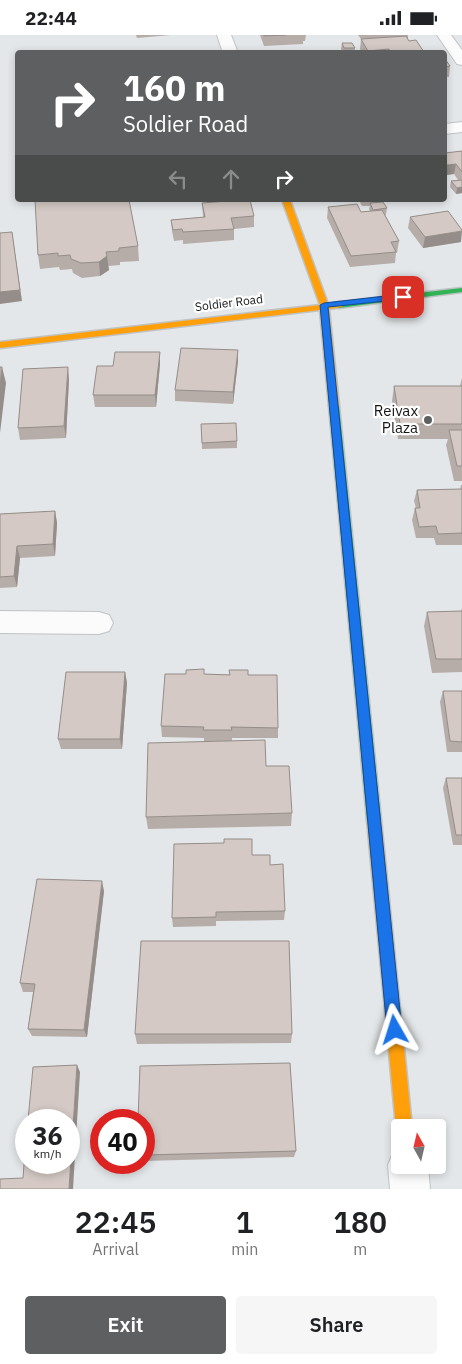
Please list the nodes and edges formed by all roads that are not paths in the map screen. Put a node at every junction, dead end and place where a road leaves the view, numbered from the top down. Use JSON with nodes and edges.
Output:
{"nodes":[{"id":1,"x":224,"y":35,"type":"edge"},
{"id":2,"x":444,"y":35,"type":"edge"},
{"id":3,"x":230,"y":50,"type":"edge"},
{"id":4,"x":462,"y":61,"type":"edge"},
{"id":5,"x":462,"y":127,"type":"edge"},
{"id":6,"x":447,"y":129,"type":"edge"},
{"id":7,"x":287,"y":202,"type":"edge"},
{"id":8,"x":462,"y":290,"type":"edge"},
{"id":9,"x":324,"y":305,"type":"junction"},
{"id":10,"x":0,"y":345,"type":"edge"},
{"id":11,"x":0,"y":622,"type":"edge"},
{"id":12,"x":99,"y":623,"type":"dead end"},
{"id":13,"x":403,"y":1119,"type":"edge"},
{"id":14,"x":409,"y":1174,"type":"edge"},
{"id":15,"x":410,"y":1189,"type":"edge"}],
"edges":[{"from":1,"to":3,"type":"street"},
{"from":2,"to":4,"type":"street"},
{"from":5,"to":6,"type":"street"},
{"from":7,"to":9,"type":"street"},
{"from":8,"to":9,"type":"street","name":"Soldier Road"},
{"from":9,"to":10,"type":"street","name":"Soldier Road"},
{"from":9,"to":13,"type":"street"},
{"from":11,"to":12,"type":"street"},
{"from":14,"to":15,"type":"street"}]}
